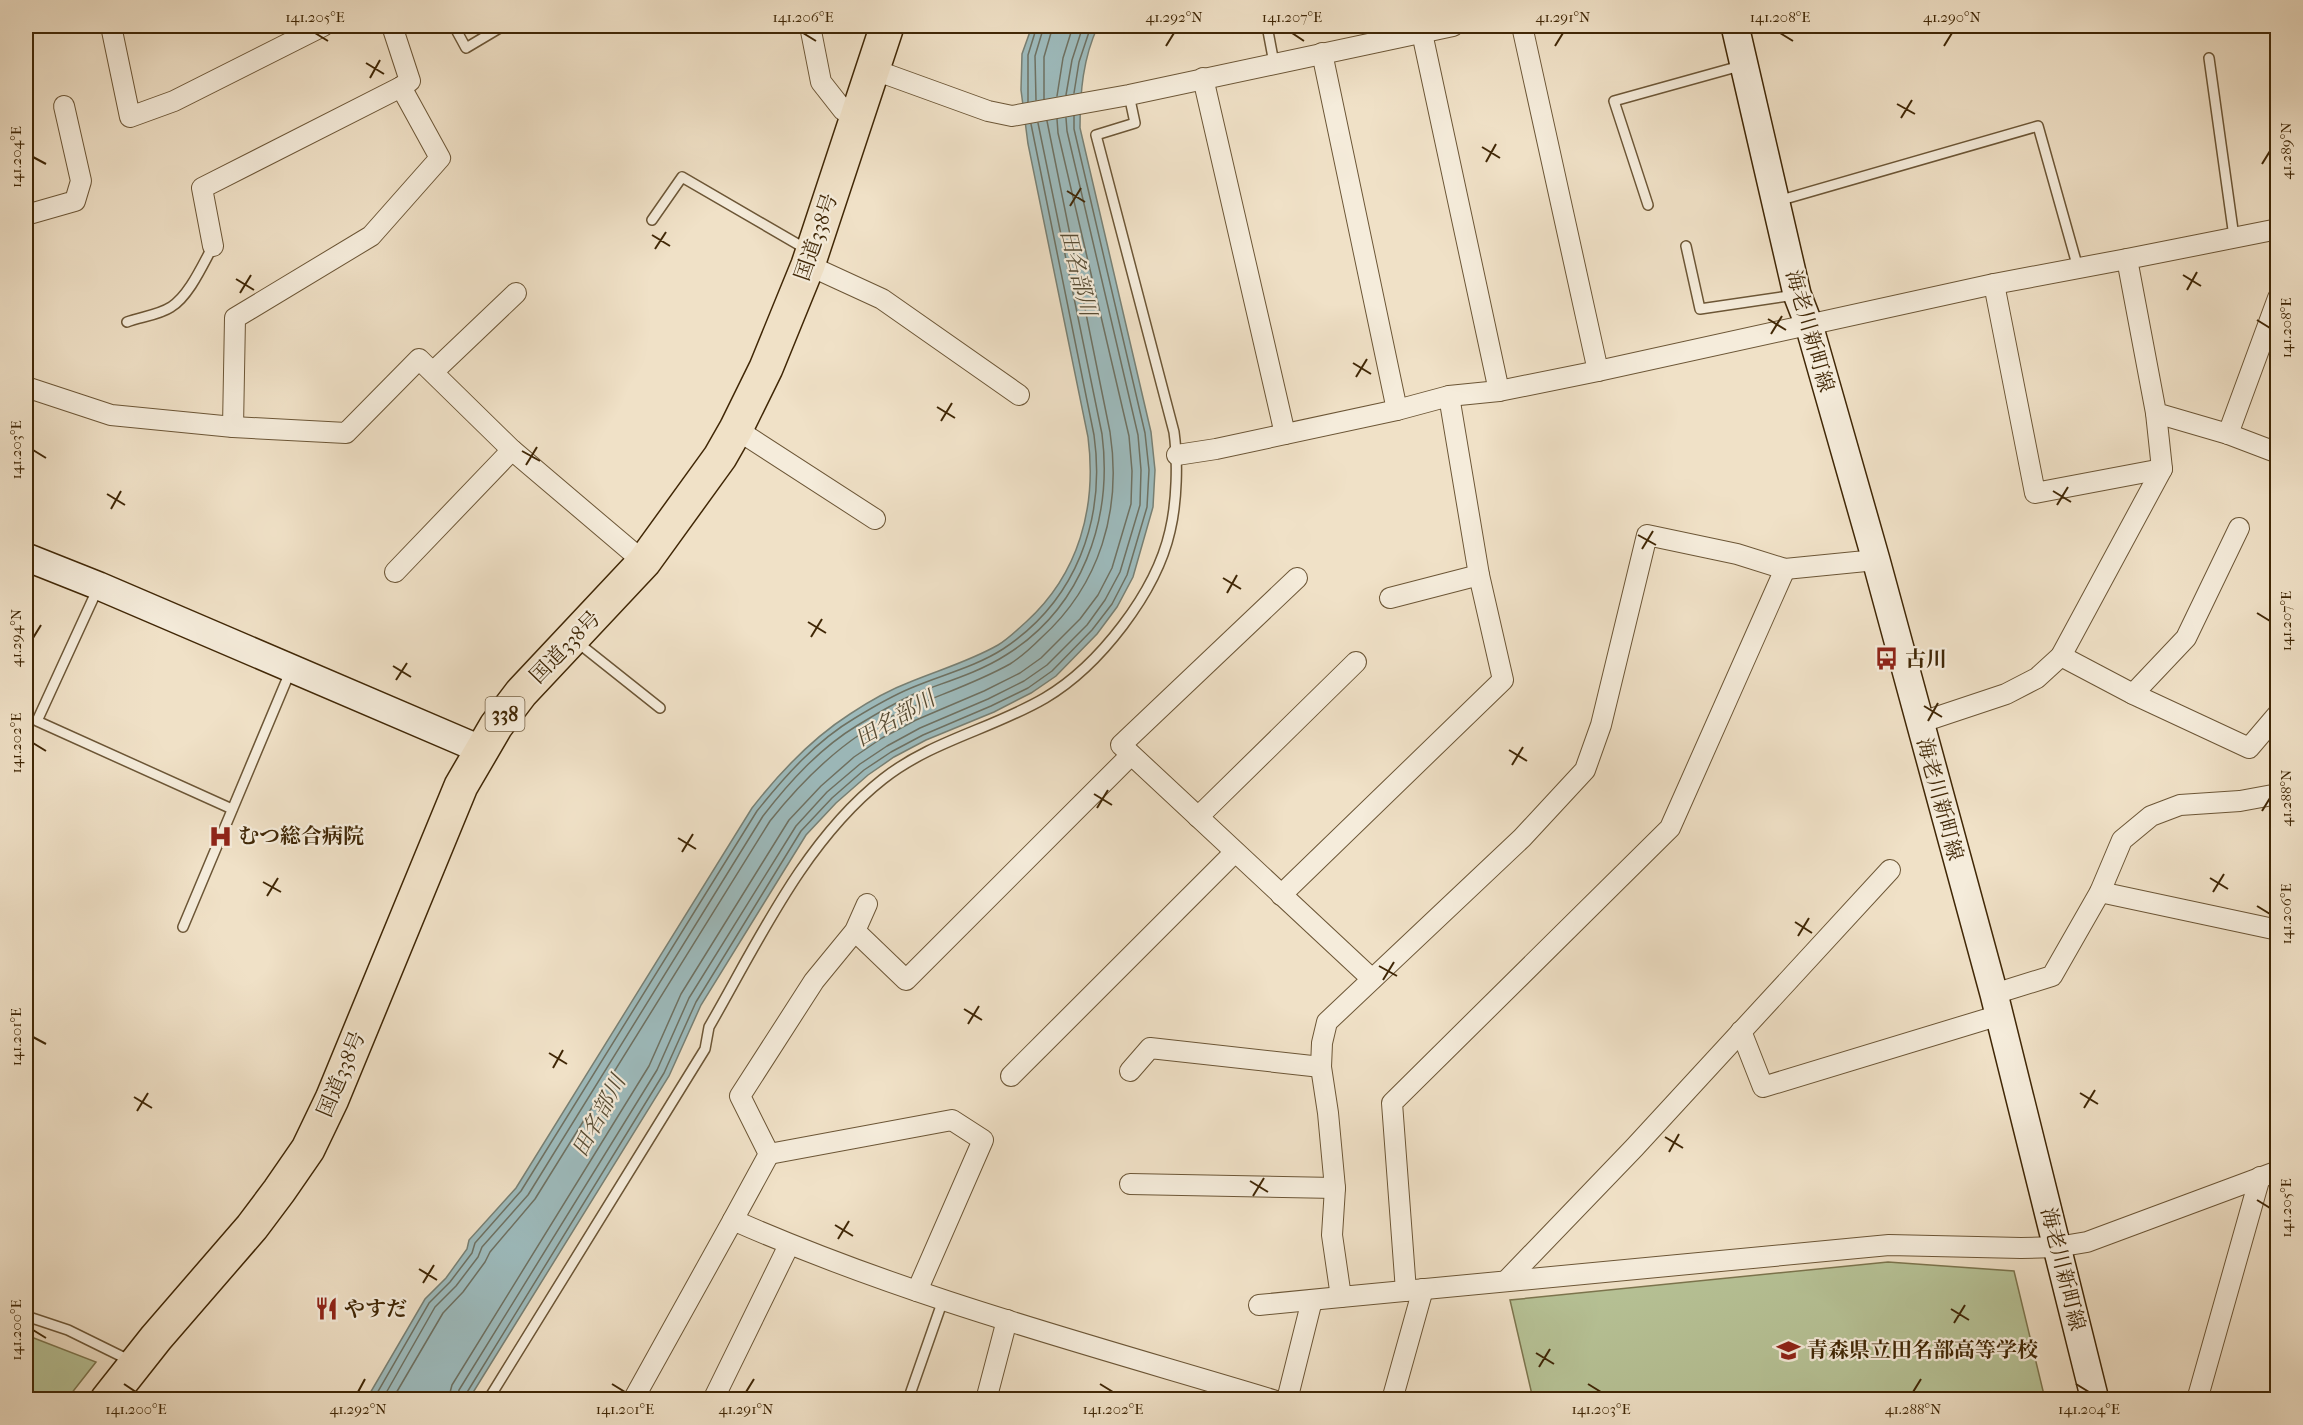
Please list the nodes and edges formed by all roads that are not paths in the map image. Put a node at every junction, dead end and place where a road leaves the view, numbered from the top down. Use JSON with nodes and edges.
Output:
{"nodes":[{"id":1,"x":111,"y":26,"type":"edge"},
{"id":2,"x":323,"y":26,"type":"edge"},
{"id":3,"x":392,"y":26,"type":"edge"},
{"id":4,"x":454,"y":26,"type":"edge"},
{"id":5,"x":503,"y":26,"type":"edge"},
{"id":6,"x":810,"y":26,"type":"edge"},
{"id":7,"x":887,"y":26,"type":"edge"},
{"id":8,"x":1267,"y":26,"type":"edge"},
{"id":9,"x":1453,"y":26,"type":"edge"},
{"id":10,"x":1522,"y":26,"type":"edge"},
{"id":11,"x":1735,"y":26,"type":"edge"},
{"id":12,"x":1428,"y":30,"type":"edge"},
{"id":13,"x":1322,"y":53,"type":"junction"},
{"id":14,"x":2209,"y":58,"type":"dead end"},
{"id":15,"x":1274,"y":63,"type":"junction"},
{"id":16,"x":1743,"y":65,"type":"junction"},
{"id":17,"x":872,"y":69,"type":"junction"},
{"id":18,"x":1203,"y":78,"type":"junction"},
{"id":19,"x":401,"y":87,"type":"junction"},
{"id":20,"x":1121,"y":96,"type":"junction"},
{"id":21,"x":64,"y":106,"type":"dead end"},
{"id":22,"x":856,"y":118,"type":"junction"},
{"id":23,"x":1775,"y":201,"type":"junction"},
{"id":24,"x":1648,"y":205,"type":"dead end"},
{"id":25,"x":26,"y":215,"type":"edge"},
{"id":26,"x":652,"y":220,"type":"dead end"},
{"id":27,"x":2277,"y":229,"type":"edge"},
{"id":28,"x":2234,"y":237,"type":"junction"},
{"id":29,"x":213,"y":246,"type":"joint"},
{"id":30,"x":1686,"y":246,"type":"dead end"},
{"id":31,"x":809,"y":258,"type":"junction"},
{"id":32,"x":2127,"y":259,"type":"junction"},
{"id":33,"x":2078,"y":268,"type":"junction"},
{"id":34,"x":1994,"y":284,"type":"junction"},
{"id":35,"x":516,"y":293,"type":"dead end"},
{"id":36,"x":1797,"y":294,"type":"junction"},
{"id":37,"x":2277,"y":298,"type":"edge"},
{"id":38,"x":127,"y":322,"type":"dead end"},
{"id":39,"x":1809,"y":325,"type":"junction"},
{"id":40,"x":2273,"y":327,"type":"edge"},
{"id":41,"x":1598,"y":371,"type":"junction"},
{"id":42,"x":433,"y":372,"type":"junction"},
{"id":43,"x":26,"y":387,"type":"edge"},
{"id":44,"x":1499,"y":391,"type":"junction"},
{"id":45,"x":1019,"y":395,"type":"dead end"},
{"id":46,"x":1449,"y":396,"type":"junction"},
{"id":47,"x":1397,"y":410,"type":"junction"},
{"id":48,"x":2156,"y":413,"type":"junction"},
{"id":49,"x":233,"y":428,"type":"junction"},
{"id":50,"x":736,"y":429,"type":"junction"},
{"id":51,"x":1285,"y":434,"type":"junction"},
{"id":52,"x":2228,"y":434,"type":"junction"},
{"id":53,"x":512,"y":450,"type":"junction"},
{"id":54,"x":2277,"y":453,"type":"edge"},
{"id":55,"x":1178,"y":455,"type":"junction"},
{"id":56,"x":2162,"y":469,"type":"junction"},
{"id":57,"x":875,"y":519,"type":"dead end"},
{"id":58,"x":2239,"y":528,"type":"dead end"},
{"id":59,"x":26,"y":557,"type":"edge"},
{"id":60,"x":1876,"y":560,"type":"junction"},
{"id":61,"x":644,"y":562,"type":"junction"},
{"id":62,"x":1785,"y":569,"type":"junction"},
{"id":63,"x":395,"y":572,"type":"dead end"},
{"id":64,"x":1479,"y":575,"type":"junction"},
{"id":65,"x":1297,"y":578,"type":"dead end"},
{"id":66,"x":99,"y":586,"type":"junction"},
{"id":67,"x":1390,"y":598,"type":"dead end"},
{"id":68,"x":573,"y":638,"type":"junction"},
{"id":69,"x":2061,"y":656,"type":"junction"},
{"id":70,"x":1356,"y":662,"type":"dead end"},
{"id":71,"x":292,"y":668,"type":"junction"},
{"id":72,"x":2133,"y":694,"type":"junction"},
{"id":73,"x":660,"y":708,"type":"dead end"},
{"id":74,"x":2277,"y":714,"type":"edge"},
{"id":75,"x":1919,"y":723,"type":"junction"},
{"id":76,"x":482,"y":750,"type":"junction"},
{"id":77,"x":1131,"y":755,"type":"junction"},
{"id":78,"x":2277,"y":795,"type":"edge"},
{"id":79,"x":232,"y":809,"type":"junction"},
{"id":80,"x":1198,"y":817,"type":"junction"},
{"id":81,"x":1235,"y":852,"type":"junction"},
{"id":82,"x":1890,"y":870,"type":"dead end"},
{"id":83,"x":2100,"y":892,"type":"junction"},
{"id":84,"x":1281,"y":895,"type":"junction"},
{"id":85,"x":867,"y":904,"type":"dead end"},
{"id":86,"x":183,"y":927,"type":"dead end"},
{"id":87,"x":2277,"y":930,"type":"edge"},
{"id":88,"x":855,"y":931,"type":"junction"},
{"id":89,"x":1372,"y":979,"type":"junction"},
{"id":90,"x":1997,"y":1005,"type":"junction"},
{"id":91,"x":1741,"y":1031,"type":"junction"},
{"id":92,"x":1321,"y":1066,"type":"junction"},
{"id":93,"x":1130,"y":1071,"type":"dead end"},
{"id":94,"x":1011,"y":1076,"type":"dead end"},
{"id":95,"x":769,"y":1154,"type":"junction"},
{"id":96,"x":2269,"y":1174,"type":"edge"},
{"id":97,"x":1130,"y":1184,"type":"dead end"},
{"id":98,"x":1335,"y":1188,"type":"junction"},
{"id":99,"x":733,"y":1220,"type":"junction"},
{"id":100,"x":789,"y":1245,"type":"junction"},
{"id":101,"x":2057,"y":1247,"type":"junction"},
{"id":102,"x":1506,"y":1281,"type":"junction"},
{"id":103,"x":1414,"y":1290,"type":"junction"},
{"id":104,"x":917,"y":1292,"type":"junction"},
{"id":105,"x":1341,"y":1297,"type":"junction"},
{"id":106,"x":944,"y":1300,"type":"junction"},
{"id":107,"x":1312,"y":1300,"type":"junction"},
{"id":108,"x":1258,"y":1305,"type":"dead end"},
{"id":109,"x":26,"y":1316,"type":"edge"},
{"id":110,"x":1007,"y":1320,"type":"junction"},
{"id":111,"x":136,"y":1364,"type":"junction"},
{"id":112,"x":107,"y":1400,"type":"edge"},
{"id":113,"x":488,"y":1400,"type":"edge"},
{"id":114,"x":633,"y":1400,"type":"edge"},
{"id":115,"x":713,"y":1400,"type":"edge"},
{"id":116,"x":908,"y":1400,"type":"edge"},
{"id":117,"x":986,"y":1400,"type":"edge"},
{"id":118,"x":1273,"y":1400,"type":"edge"},
{"id":119,"x":1287,"y":1400,"type":"edge"},
{"id":120,"x":1392,"y":1400,"type":"edge"},
{"id":121,"x":2095,"y":1400,"type":"edge"},
{"id":122,"x":2197,"y":1400,"type":"edge"}],
"edges":[{"from":1,"to":2,"type":"street"},
{"from":3,"to":19,"type":"street"},
{"from":4,"to":5,"type":"lane"},
{"from":6,"to":22,"type":"street"},
{"from":7,"to":17,"type":"highway","name":"国道338号","number":"338"},
{"from":8,"to":15,"type":"lane"},
{"from":9,"to":12,"type":"street"},
{"from":10,"to":41,"type":"street"},
{"from":11,"to":16,"type":"main road","name":"海老川新町線"},
{"from":12,"to":13,"type":"street"},
{"from":12,"to":44,"type":"street"},
{"from":13,"to":15,"type":"street"},
{"from":13,"to":47,"type":"street"},
{"from":14,"to":28,"type":"lane"},
{"from":15,"to":18,"type":"street"},
{"from":16,"to":23,"type":"main road","name":"海老川新町線"},
{"from":16,"to":24,"type":"lane"},
{"from":17,"to":20,"type":"street"},
{"from":17,"to":22,"type":"highway","name":"国道338号","number":"338"},
{"from":18,"to":20,"type":"street"},
{"from":18,"to":51,"type":"street"},
{"from":19,"to":29,"type":"street"},
{"from":19,"to":49,"type":"street"},
{"from":20,"to":55,"type":"lane"},
{"from":21,"to":25,"type":"street"},
{"from":22,"to":31,"type":"highway","name":"国道338号","number":"338"},
{"from":23,"to":33,"type":"lane"},
{"from":23,"to":36,"type":"main road","name":"海老川新町線"},
{"from":26,"to":31,"type":"lane"},
{"from":27,"to":28,"type":"street"},
{"from":28,"to":32,"type":"street"},
{"from":29,"to":38,"type":"lane"},
{"from":30,"to":36,"type":"lane"},
{"from":31,"to":45,"type":"street"},
{"from":31,"to":50,"type":"highway","name":"国道338号","number":"338"},
{"from":32,"to":33,"type":"street"},
{"from":32,"to":48,"type":"street"},
{"from":33,"to":34,"type":"street"},
{"from":34,"to":39,"type":"street"},
{"from":34,"to":56,"type":"street"},
{"from":35,"to":42,"type":"street"},
{"from":36,"to":39,"type":"main road","name":"海老川新町線"},
{"from":37,"to":40,"type":"street"},
{"from":39,"to":41,"type":"street"},
{"from":39,"to":60,"type":"main road","name":"海老川新町線"},
{"from":40,"to":52,"type":"street"},
{"from":41,"to":44,"type":"street"},
{"from":42,"to":49,"type":"street"},
{"from":42,"to":53,"type":"street"},
{"from":43,"to":49,"type":"street"},
{"from":44,"to":46,"type":"street"},
{"from":46,"to":47,"type":"street"},
{"from":46,"to":64,"type":"street"},
{"from":47,"to":51,"type":"street"},
{"from":48,"to":52,"type":"street"},
{"from":48,"to":56,"type":"street"},
{"from":50,"to":57,"type":"street"},
{"from":50,"to":61,"type":"highway","name":"国道338号","number":"338"},
{"from":51,"to":55,"type":"street"},
{"from":52,"to":54,"type":"street"},
{"from":53,"to":61,"type":"street"},
{"from":53,"to":63,"type":"street"},
{"from":55,"to":113,"type":"lane"},
{"from":56,"to":69,"type":"street"},
{"from":58,"to":72,"type":"street"},
{"from":59,"to":66,"type":"main road"},
{"from":60,"to":62,"type":"street"},
{"from":60,"to":75,"type":"main road","name":"海老川新町線"},
{"from":61,"to":68,"type":"highway","name":"国道338号","number":"338"},
{"from":62,"to":89,"type":"street"},
{"from":62,"to":103,"type":"street"},
{"from":64,"to":67,"type":"street"},
{"from":64,"to":84,"type":"street"},
{"from":65,"to":77,"type":"street"},
{"from":66,"to":71,"type":"main road"},
{"from":66,"to":79,"type":"lane"},
{"from":68,"to":73,"type":"lane"},
{"from":68,"to":76,"type":"highway","name":"国道338号","number":"338"},
{"from":69,"to":72,"type":"street"},
{"from":69,"to":75,"type":"street"},
{"from":70,"to":80,"type":"street"},
{"from":71,"to":76,"type":"main road"},
{"from":71,"to":79,"type":"lane"},
{"from":72,"to":74,"type":"street"},
{"from":75,"to":90,"type":"main road","name":"海老川新町線"},
{"from":76,"to":111,"type":"highway","name":"国道338号","number":"338"},
{"from":77,"to":80,"type":"street"},
{"from":77,"to":88,"type":"street"},
{"from":78,"to":83,"type":"street"},
{"from":79,"to":86,"type":"lane"},
{"from":80,"to":81,"type":"street"},
{"from":81,"to":84,"type":"street"},
{"from":81,"to":94,"type":"street"},
{"from":82,"to":91,"type":"street"},
{"from":83,"to":87,"type":"street"},
{"from":83,"to":90,"type":"street"},
{"from":84,"to":89,"type":"street"},
{"from":85,"to":88,"type":"street"},
{"from":88,"to":95,"type":"street"},
{"from":89,"to":92,"type":"street"},
{"from":90,"to":91,"type":"street"},
{"from":90,"to":101,"type":"main road","name":"海老川新町線"},
{"from":91,"to":102,"type":"street"},
{"from":92,"to":93,"type":"street"},
{"from":92,"to":98,"type":"street"},
{"from":95,"to":99,"type":"street"},
{"from":95,"to":104,"type":"street"},
{"from":96,"to":101,"type":"street"},
{"from":96,"to":122,"type":"street"},
{"from":97,"to":98,"type":"street"},
{"from":98,"to":105,"type":"street"},
{"from":99,"to":100,"type":"street"},
{"from":99,"to":114,"type":"street"},
{"from":100,"to":104,"type":"street"},
{"from":100,"to":115,"type":"street"},
{"from":101,"to":102,"type":"street"},
{"from":101,"to":121,"type":"main road","name":"海老川新町線"},
{"from":102,"to":103,"type":"street"},
{"from":103,"to":105,"type":"street"},
{"from":103,"to":120,"type":"street"},
{"from":104,"to":106,"type":"street"},
{"from":105,"to":107,"type":"street"},
{"from":106,"to":110,"type":"street"},
{"from":106,"to":116,"type":"lane"},
{"from":107,"to":108,"type":"street"},
{"from":107,"to":119,"type":"street"},
{"from":109,"to":111,"type":"lane"},
{"from":110,"to":117,"type":"street"},
{"from":110,"to":118,"type":"street"},
{"from":111,"to":112,"type":"highway","name":"国道338号","number":"338"}]}
